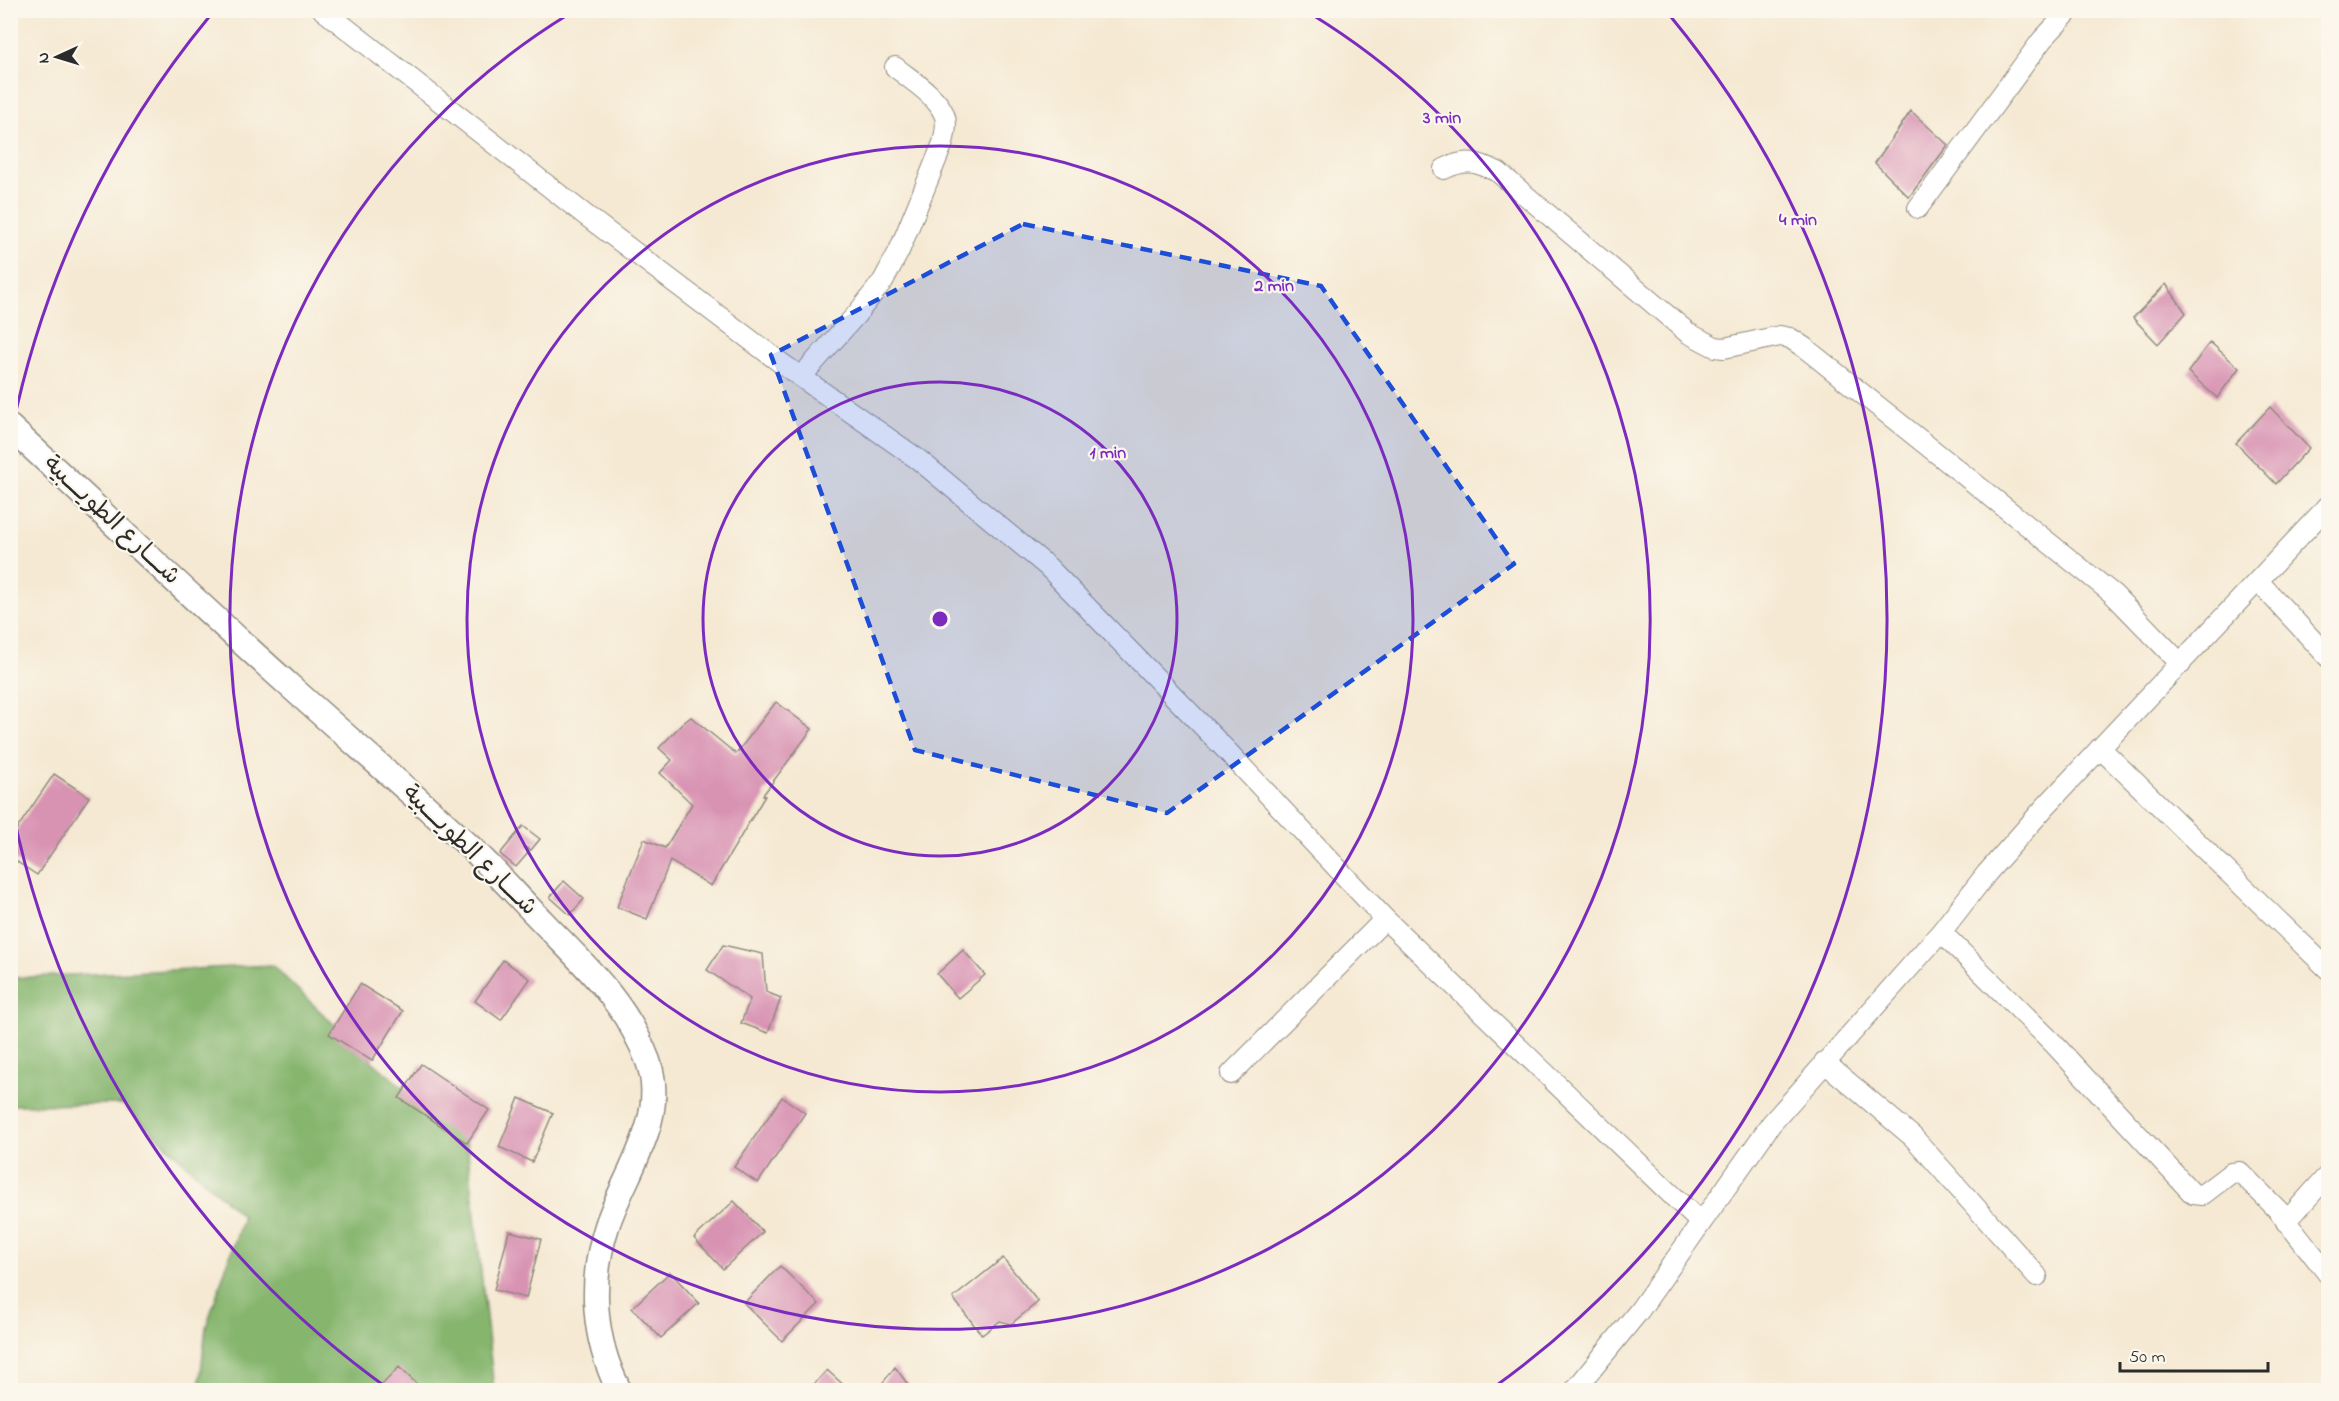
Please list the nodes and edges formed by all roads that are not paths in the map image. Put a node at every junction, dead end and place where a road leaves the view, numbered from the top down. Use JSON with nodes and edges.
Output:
{"nodes":[{"id":1,"x":323,"y":10,"type":"edge"},
{"id":2,"x":2070,"y":10,"type":"edge"},
{"id":3,"x":895,"y":67,"type":"dead end"},
{"id":4,"x":1444,"y":169,"type":"dead end"},
{"id":5,"x":1918,"y":208,"type":"dead end"},
{"id":6,"x":801,"y":377,"type":"junction"},
{"id":7,"x":10,"y":428,"type":"edge"},
{"id":8,"x":2328,"y":506,"type":"edge"},
{"id":9,"x":2259,"y":582,"type":"junction"},
{"id":10,"x":2328,"y":657,"type":"edge"},
{"id":11,"x":2181,"y":664,"type":"junction"},
{"id":12,"x":2100,"y":748,"type":"junction"},
{"id":13,"x":1384,"y":918,"type":"junction"},
{"id":14,"x":1941,"y":932,"type":"junction"},
{"id":15,"x":2328,"y":969,"type":"edge"},
{"id":16,"x":1824,"y":1062,"type":"junction"},
{"id":17,"x":1231,"y":1074,"type":"dead end"},
{"id":18,"x":2328,"y":1175,"type":"edge"},
{"id":19,"x":2286,"y":1222,"type":"junction"},
{"id":20,"x":1701,"y":1223,"type":"junction"},
{"id":21,"x":2328,"y":1274,"type":"edge"},
{"id":22,"x":2037,"y":1276,"type":"dead end"},
{"id":23,"x":619,"y":1390,"type":"edge"},
{"id":24,"x":1575,"y":1390,"type":"edge"}],
"edges":[{"from":1,"to":6,"type":"street"},
{"from":2,"to":5,"type":"street"},
{"from":3,"to":6,"type":"street"},
{"from":4,"to":11,"type":"street"},
{"from":6,"to":13,"type":"street"},
{"from":7,"to":23,"type":"street","name":"شــــارع الطويــــبية"},
{"from":8,"to":9,"type":"street"},
{"from":9,"to":10,"type":"street"},
{"from":9,"to":11,"type":"street"},
{"from":11,"to":12,"type":"street"},
{"from":12,"to":14,"type":"street"},
{"from":12,"to":15,"type":"street"},
{"from":13,"to":17,"type":"street"},
{"from":13,"to":20,"type":"street"},
{"from":14,"to":16,"type":"street"},
{"from":14,"to":19,"type":"street"},
{"from":16,"to":20,"type":"street"},
{"from":16,"to":22,"type":"street"},
{"from":18,"to":19,"type":"street"},
{"from":19,"to":21,"type":"street"},
{"from":20,"to":24,"type":"street"}]}
